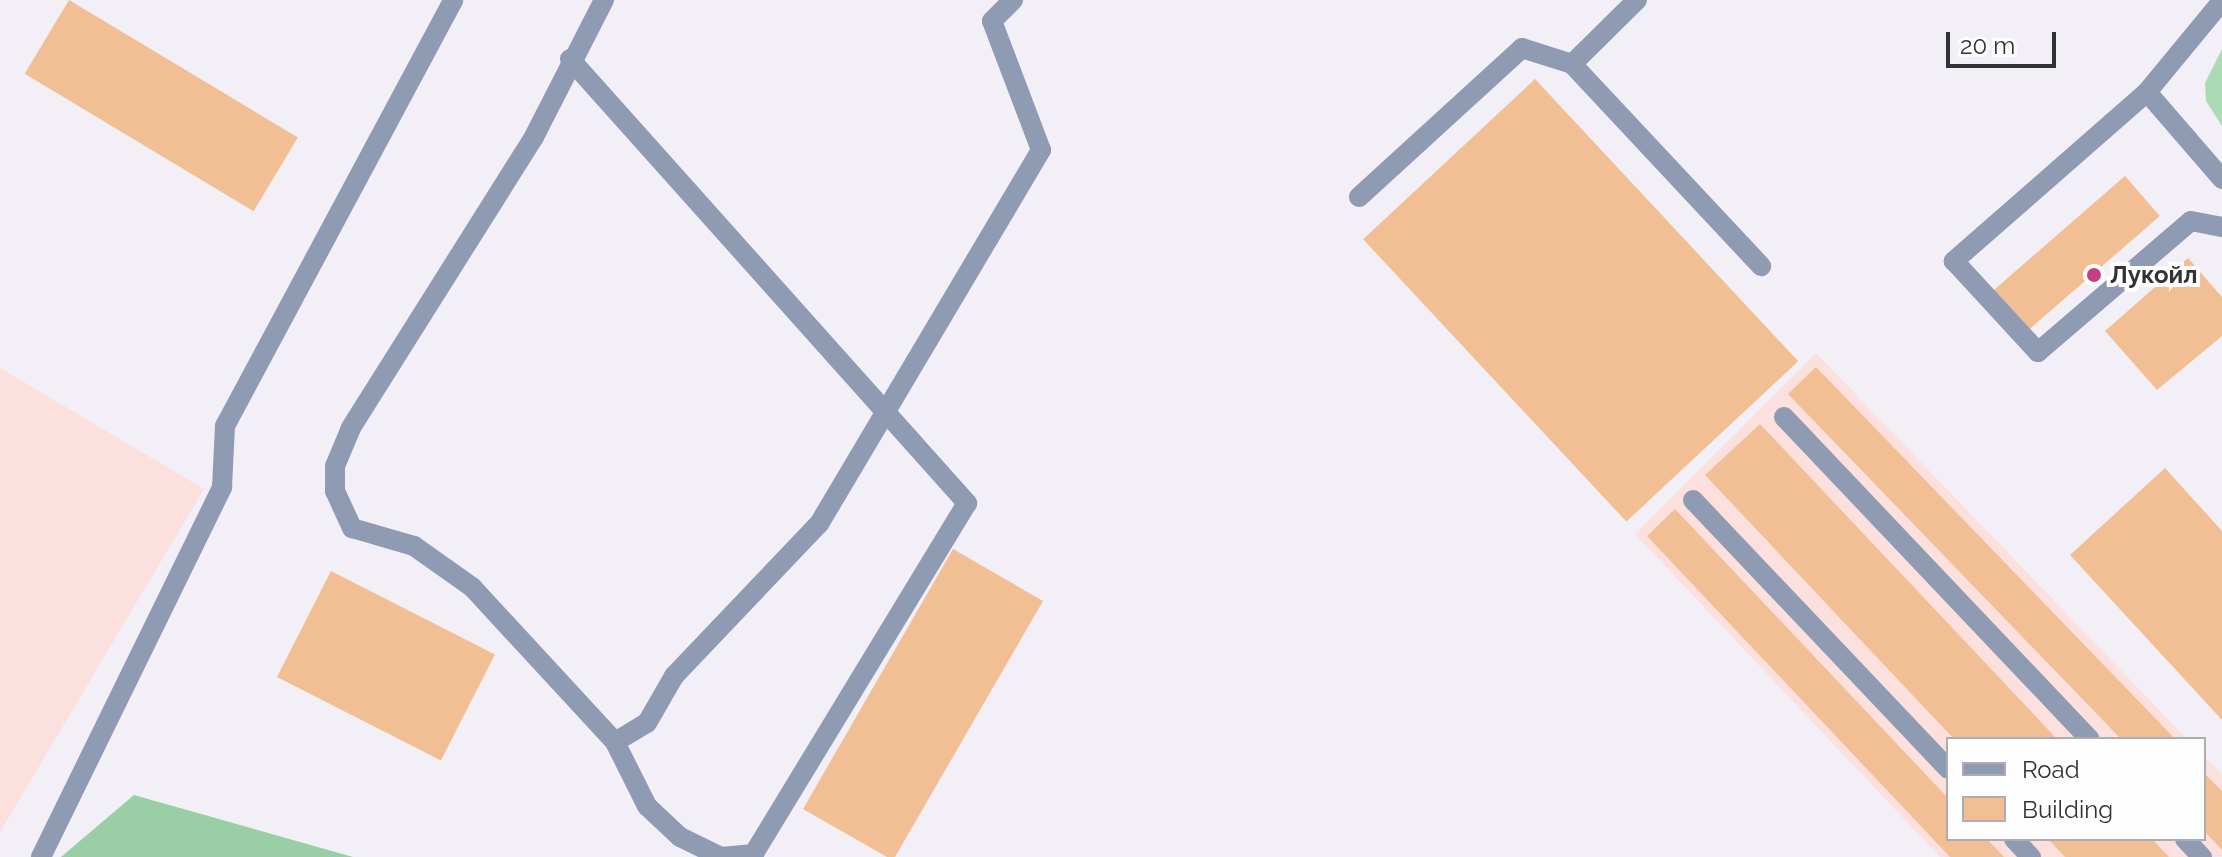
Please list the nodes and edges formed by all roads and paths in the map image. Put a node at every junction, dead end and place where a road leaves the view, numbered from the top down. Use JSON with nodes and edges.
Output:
{"nodes":[{"id":1,"x":453,"y":0,"type":"edge"},
{"id":2,"x":604,"y":0,"type":"edge"},
{"id":3,"x":1013,"y":0,"type":"edge"},
{"id":4,"x":1637,"y":0,"type":"edge"},
{"id":5,"x":2222,"y":1,"type":"edge"},
{"id":6,"x":570,"y":59,"type":"junction"},
{"id":7,"x":1572,"y":64,"type":"junction"},
{"id":8,"x":2147,"y":92,"type":"junction"},
{"id":9,"x":2222,"y":179,"type":"edge"},
{"id":10,"x":1359,"y":197,"type":"dead end"},
{"id":11,"x":2222,"y":227,"type":"edge"},
{"id":12,"x":1761,"y":266,"type":"dead end"},
{"id":13,"x":888,"y":407,"type":"junction"},
{"id":14,"x":1784,"y":417,"type":"dead end"},
{"id":15,"x":1693,"y":500,"type":"dead end"},
{"id":16,"x":2088,"y":737,"type":"edge"},
{"id":17,"x":615,"y":742,"type":"junction"},
{"id":18,"x":1946,"y":767,"type":"edge"},
{"id":19,"x":2016,"y":841,"type":"edge"},
{"id":20,"x":2187,"y":841,"type":"edge"},
{"id":21,"x":41,"y":857,"type":"edge"},
{"id":22,"x":2031,"y":857,"type":"edge"},
{"id":23,"x":2202,"y":857,"type":"edge"}],
"edges":[{"from":1,"to":21,"type":"lane"},
{"from":2,"to":6,"type":"lane"},
{"from":3,"to":13,"type":"lane"},
{"from":4,"to":7,"type":"lane"},
{"from":5,"to":8,"type":"lane"},
{"from":6,"to":13,"type":"lane"},
{"from":6,"to":17,"type":"lane"},
{"from":7,"to":10,"type":"lane"},
{"from":7,"to":12,"type":"lane"},
{"from":8,"to":9,"type":"lane"},
{"from":8,"to":11,"type":"lane"},
{"from":13,"to":17,"type":"lane"},
{"from":13,"to":17,"type":"lane"},
{"from":14,"to":16,"type":"lane"},
{"from":15,"to":18,"type":"lane"},
{"from":19,"to":22,"type":"lane"},
{"from":20,"to":23,"type":"lane"}]}
